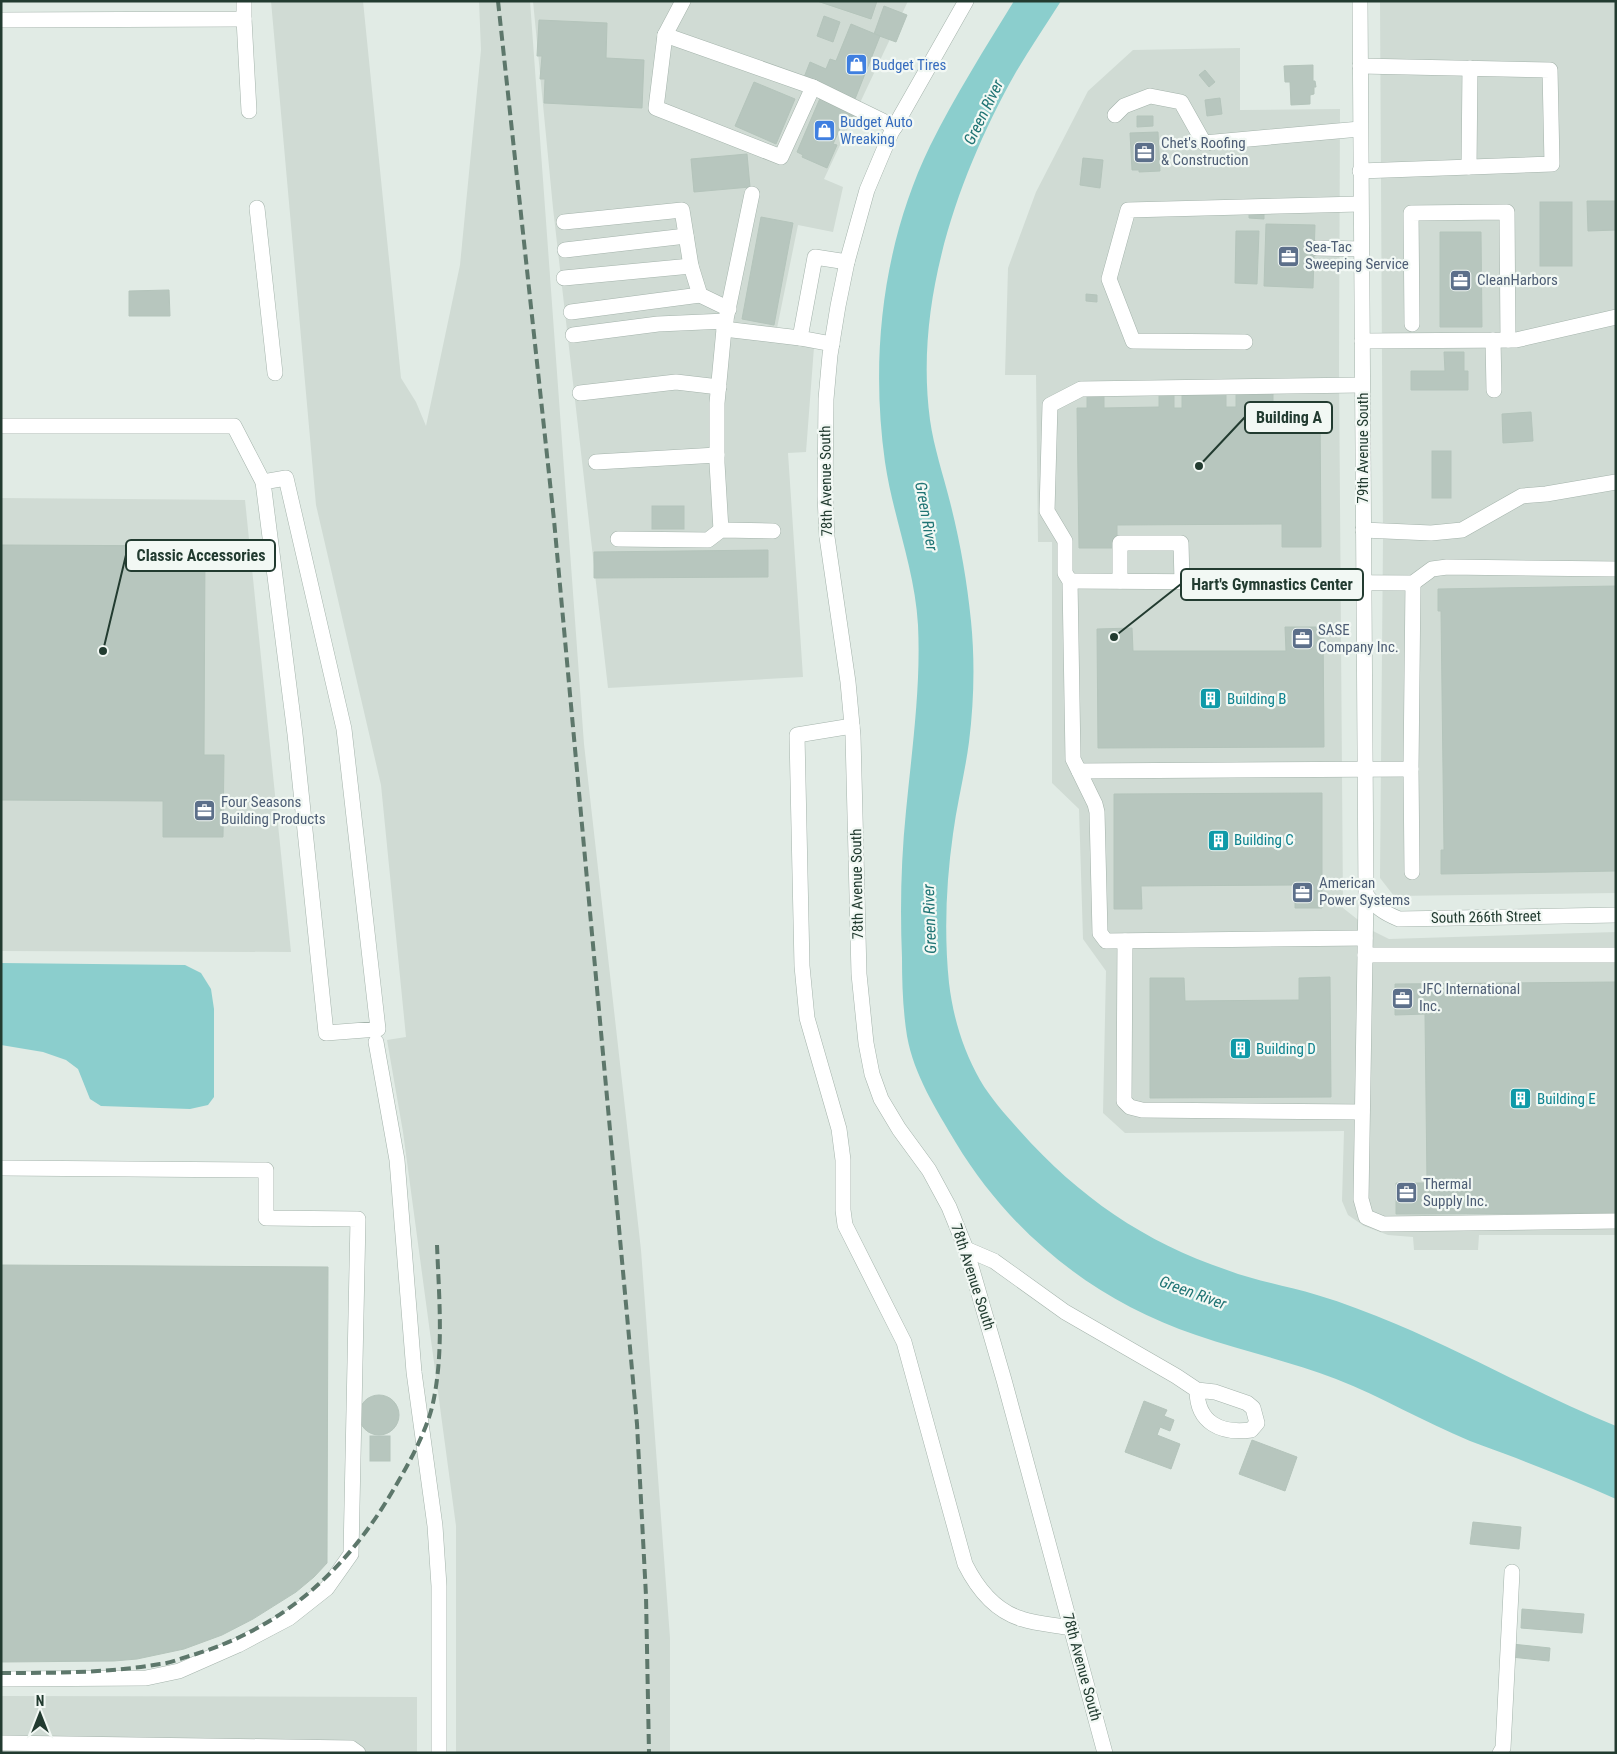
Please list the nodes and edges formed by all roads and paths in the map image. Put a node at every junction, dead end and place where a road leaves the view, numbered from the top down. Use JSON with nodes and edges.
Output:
{"nodes":[{"id":1,"x":244,"y":1,"type":"edge"},
{"id":2,"x":683,"y":1,"type":"edge"},
{"id":3,"x":966,"y":1,"type":"edge"},
{"id":4,"x":1360,"y":1,"type":"edge"},
{"id":5,"x":244,"y":18,"type":"junction"},
{"id":6,"x":1,"y":20,"type":"edge"},
{"id":7,"x":665,"y":35,"type":"junction"},
{"id":8,"x":1360,"y":66,"type":"junction"},
{"id":9,"x":1470,"y":68,"type":"junction"},
{"id":10,"x":813,"y":87,"type":"junction"},
{"id":11,"x":249,"y":111,"type":"dead end"},
{"id":12,"x":1115,"y":115,"type":"dead end"},
{"id":13,"x":894,"y":127,"type":"junction"},
{"id":14,"x":1360,"y":129,"type":"junction"},
{"id":15,"x":1469,"y":167,"type":"junction"},
{"id":16,"x":1360,"y":171,"type":"junction"},
{"id":17,"x":752,"y":194,"type":"dead end"},
{"id":18,"x":1360,"y":204,"type":"junction"},
{"id":19,"x":257,"y":208,"type":"dead end"},
{"id":20,"x":564,"y":222,"type":"dead end"},
{"id":21,"x":686,"y":236,"type":"junction"},
{"id":22,"x":1317,"y":248,"type":"dead end"},
{"id":23,"x":1361,"y":249,"type":"junction"},
{"id":24,"x":565,"y":250,"type":"dead end"},
{"id":25,"x":847,"y":262,"type":"junction"},
{"id":26,"x":691,"y":266,"type":"junction"},
{"id":27,"x":564,"y":278,"type":"dead end"},
{"id":28,"x":700,"y":295,"type":"junction"},
{"id":29,"x":571,"y":312,"type":"dead end"},
{"id":30,"x":1616,"y":317,"type":"edge"},
{"id":31,"x":726,"y":320,"type":"junction"},
{"id":32,"x":1412,"y":324,"type":"dead end"},
{"id":33,"x":573,"y":335,"type":"dead end"},
{"id":34,"x":800,"y":338,"type":"junction"},
{"id":35,"x":1500,"y":340,"type":"junction"},
{"id":36,"x":1362,"y":341,"type":"junction"},
{"id":37,"x":1245,"y":342,"type":"dead end"},
{"id":38,"x":832,"y":344,"type":"junction"},
{"id":39,"x":275,"y":373,"type":"dead end"},
{"id":40,"x":1362,"y":385,"type":"junction"},
{"id":41,"x":718,"y":387,"type":"junction"},
{"id":42,"x":1494,"y":390,"type":"dead end"},
{"id":43,"x":580,"y":393,"type":"dead end"},
{"id":44,"x":1,"y":426,"type":"edge"},
{"id":45,"x":717,"y":455,"type":"junction"},
{"id":46,"x":596,"y":462,"type":"dead end"},
{"id":47,"x":263,"y":482,"type":"junction"},
{"id":48,"x":1616,"y":482,"type":"edge"},
{"id":49,"x":721,"y":530,"type":"junction"},
{"id":50,"x":1363,"y":530,"type":"junction"},
{"id":51,"x":773,"y":531,"type":"dead end"},
{"id":52,"x":618,"y":539,"type":"dead end"},
{"id":53,"x":1616,"y":569,"type":"edge"},
{"id":54,"x":1070,"y":581,"type":"junction"},
{"id":55,"x":1120,"y":581,"type":"junction"},
{"id":56,"x":1182,"y":582,"type":"junction"},
{"id":57,"x":1363,"y":582,"type":"junction"},
{"id":58,"x":1413,"y":583,"type":"junction"},
{"id":59,"x":852,"y":726,"type":"junction"},
{"id":60,"x":1365,"y":769,"type":"junction"},
{"id":61,"x":1411,"y":769,"type":"junction"},
{"id":62,"x":1079,"y":771,"type":"junction"},
{"id":63,"x":1412,"y":872,"type":"dead end"},
{"id":64,"x":1366,"y":895,"type":"junction"},
{"id":65,"x":1616,"y":915,"type":"edge"},
{"id":66,"x":1365,"y":938,"type":"junction"},
{"id":67,"x":1125,"y":941,"type":"junction"},
{"id":68,"x":1365,"y":954,"type":"junction"},
{"id":69,"x":1616,"y":955,"type":"edge"},
{"id":70,"x":376,"y":1042,"type":"dead end"},
{"id":71,"x":1362,"y":1112,"type":"junction"},
{"id":72,"x":1,"y":1168,"type":"edge"},
{"id":73,"x":1616,"y":1221,"type":"edge"},
{"id":74,"x":966,"y":1249,"type":"junction"},
{"id":75,"x":1197,"y":1390,"type":"dead end"},
{"id":76,"x":1512,"y":1572,"type":"dead end"},
{"id":77,"x":1071,"y":1628,"type":"junction"},
{"id":78,"x":1,"y":1679,"type":"edge"},
{"id":79,"x":1,"y":1743,"type":"edge"},
{"id":80,"x":90,"y":1749,"type":"edge"},
{"id":81,"x":358,"y":1753,"type":"edge"},
{"id":82,"x":439,"y":1753,"type":"edge"},
{"id":83,"x":1105,"y":1753,"type":"edge"},
{"id":84,"x":1500,"y":1753,"type":"edge"}],
"edges":[{"from":1,"to":5,"type":"street"},
{"from":2,"to":7,"type":"street"},
{"from":3,"to":13,"type":"street","name":"78th Avenue South"},
{"from":4,"to":8,"type":"street","name":"79th Avenue South"},
{"from":5,"to":6,"type":"street"},
{"from":5,"to":11,"type":"street"},
{"from":7,"to":10,"type":"street"},
{"from":7,"to":10,"type":"street"},
{"from":8,"to":9,"type":"street"},
{"from":8,"to":14,"type":"street","name":"79th Avenue South"},
{"from":9,"to":15,"type":"street"},
{"from":9,"to":15,"type":"street"},
{"from":10,"to":13,"type":"street"},
{"from":12,"to":14,"type":"street"},
{"from":13,"to":25,"type":"street","name":"78th Avenue South"},
{"from":14,"to":16,"type":"street","name":"79th Avenue South"},
{"from":15,"to":16,"type":"street"},
{"from":16,"to":18,"type":"street","name":"79th Avenue South"},
{"from":17,"to":31,"type":"street"},
{"from":18,"to":23,"type":"street","name":"79th Avenue South"},
{"from":18,"to":37,"type":"street"},
{"from":19,"to":39,"type":"street"},
{"from":20,"to":21,"type":"street"},
{"from":21,"to":24,"type":"street"},
{"from":21,"to":26,"type":"street"},
{"from":22,"to":23,"type":"street"},
{"from":23,"to":36,"type":"street","name":"79th Avenue South"},
{"from":25,"to":34,"type":"street"},
{"from":25,"to":38,"type":"street","name":"78th Avenue South"},
{"from":26,"to":27,"type":"street"},
{"from":26,"to":28,"type":"street"},
{"from":28,"to":29,"type":"street"},
{"from":28,"to":31,"type":"street"},
{"from":30,"to":35,"type":"street"},
{"from":31,"to":33,"type":"street"},
{"from":31,"to":34,"type":"street"},
{"from":31,"to":41,"type":"street"},
{"from":32,"to":35,"type":"street"},
{"from":34,"to":38,"type":"street"},
{"from":35,"to":36,"type":"street"},
{"from":35,"to":42,"type":"street"},
{"from":36,"to":40,"type":"street","name":"79th Avenue South"},
{"from":38,"to":59,"type":"street","name":"78th Avenue South"},
{"from":40,"to":50,"type":"street","name":"79th Avenue South"},
{"from":40,"to":54,"type":"street"},
{"from":41,"to":43,"type":"street"},
{"from":41,"to":45,"type":"street"},
{"from":44,"to":47,"type":"street"},
{"from":45,"to":46,"type":"street"},
{"from":45,"to":49,"type":"street"},
{"from":47,"to":47,"type":"street"},
{"from":48,"to":50,"type":"street"},
{"from":49,"to":51,"type":"street"},
{"from":49,"to":52,"type":"street"},
{"from":50,"to":57,"type":"street","name":"79th Avenue South"},
{"from":53,"to":58,"type":"street"},
{"from":54,"to":55,"type":"street"},
{"from":54,"to":62,"type":"street"},
{"from":55,"to":56,"type":"street"},
{"from":55,"to":56,"type":"street"},
{"from":56,"to":57,"type":"street"},
{"from":57,"to":58,"type":"street"},
{"from":57,"to":60,"type":"street","name":"79th Avenue South"},
{"from":58,"to":61,"type":"street"},
{"from":59,"to":74,"type":"street","name":"78th Avenue South"},
{"from":59,"to":77,"type":"street"},
{"from":60,"to":61,"type":"street"},
{"from":60,"to":62,"type":"street"},
{"from":60,"to":64,"type":"street","name":"79th Avenue South"},
{"from":61,"to":63,"type":"street"},
{"from":62,"to":67,"type":"street"},
{"from":64,"to":65,"type":"street","name":"South 266th Street"},
{"from":64,"to":66,"type":"street","name":"79th Avenue South"},
{"from":66,"to":67,"type":"street"},
{"from":66,"to":68,"type":"street","name":"79th Avenue South"},
{"from":67,"to":71,"type":"street"},
{"from":68,"to":69,"type":"street"},
{"from":68,"to":71,"type":"street","name":"79th Avenue South"},
{"from":70,"to":82,"type":"street"},
{"from":71,"to":73,"type":"street","name":"79th Avenue South"},
{"from":72,"to":78,"type":"street"},
{"from":74,"to":75,"type":"street"},
{"from":74,"to":77,"type":"street","name":"78th Avenue South"},
{"from":76,"to":84,"type":"street"},
{"from":77,"to":83,"type":"street","name":"78th Avenue South"},
{"from":79,"to":80,"type":"street"},
{"from":80,"to":81,"type":"street"}]}
